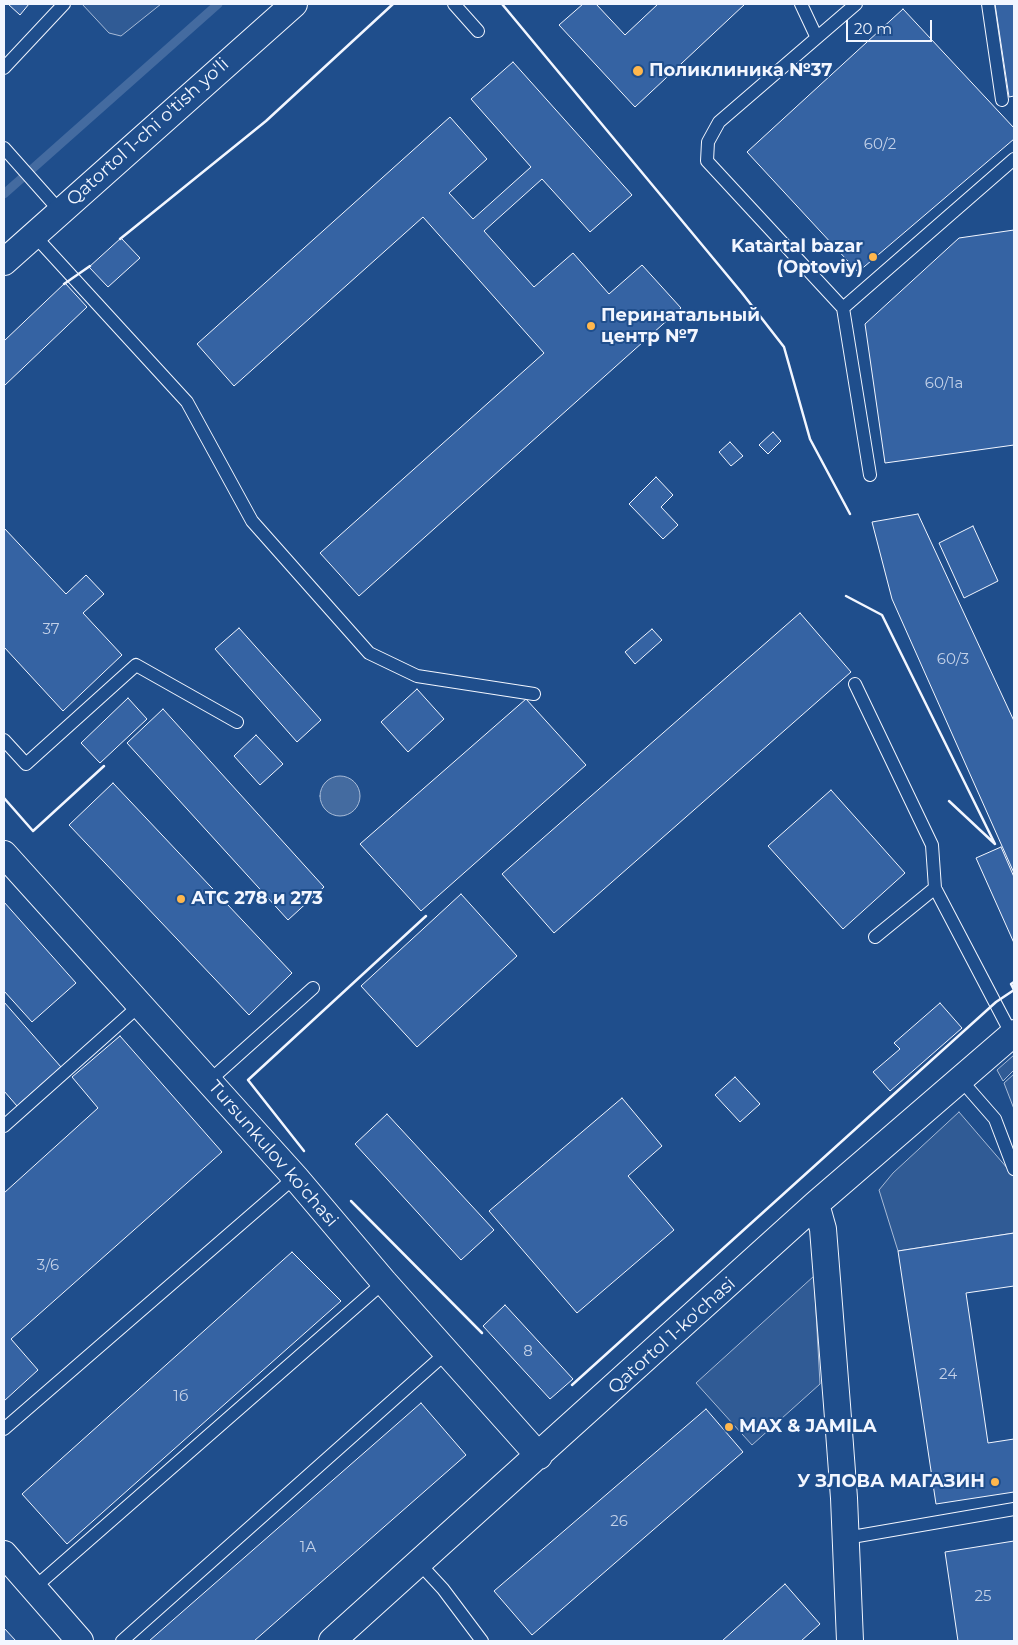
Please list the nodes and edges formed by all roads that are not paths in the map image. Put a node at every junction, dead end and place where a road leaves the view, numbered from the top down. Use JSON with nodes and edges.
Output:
{"nodes":[{"id":1,"x":64,"y":4,"type":"edge"},
{"id":2,"x":294,"y":4,"type":"edge"},
{"id":3,"x":454,"y":4,"type":"edge"},
{"id":4,"x":801,"y":4,"type":"edge"},
{"id":5,"x":856,"y":4,"type":"edge"},
{"id":6,"x":988,"y":4,"type":"edge"},
{"id":7,"x":478,"y":31,"type":"dead end"},
{"id":8,"x":816,"y":36,"type":"junction"},
{"id":9,"x":7,"y":59,"type":"edge"},
{"id":10,"x":1002,"y":100,"type":"dead end"},
{"id":11,"x":4,"y":148,"type":"edge"},
{"id":12,"x":1014,"y":159,"type":"edge"},
{"id":13,"x":60,"y":211,"type":"junction"},
{"id":14,"x":34,"y":235,"type":"junction"},
{"id":15,"x":4,"y":262,"type":"edge"},
{"id":16,"x":844,"y":308,"type":"junction"},
{"id":17,"x":870,"y":475,"type":"dead end"},
{"id":18,"x":855,"y":684,"type":"dead end"},
{"id":19,"x":534,"y":694,"type":"dead end"},
{"id":20,"x":237,"y":722,"type":"dead end"},
{"id":21,"x":4,"y":740,"type":"edge"},
{"id":22,"x":4,"y":854,"type":"edge"},
{"id":23,"x":935,"y":888,"type":"junction"},
{"id":24,"x":876,"y":937,"type":"dead end"},
{"id":25,"x":313,"y":988,"type":"dead end"},
{"id":26,"x":140,"y":1005,"type":"junction"},
{"id":27,"x":1013,"y":1034,"type":"edge"},
{"id":28,"x":961,"y":1080,"type":"junction"},
{"id":29,"x":209,"y":1081,"type":"junction"},
{"id":30,"x":4,"y":1126,"type":"edge"},
{"id":31,"x":1014,"y":1169,"type":"edge"},
{"id":32,"x":295,"y":1176,"type":"junction"},
{"id":33,"x":816,"y":1204,"type":"junction"},
{"id":34,"x":384,"y":1282,"type":"junction"},
{"id":35,"x":446,"y":1353,"type":"junction"},
{"id":36,"x":4,"y":1429,"type":"edge"},
{"id":37,"x":539,"y":1456,"type":"junction"},
{"id":38,"x":1014,"y":1509,"type":"edge"},
{"id":39,"x":846,"y":1538,"type":"junction"},
{"id":40,"x":4,"y":1554,"type":"edge"},
{"id":41,"x":419,"y":1563,"type":"junction"},
{"id":42,"x":34,"y":1588,"type":"junction"},
{"id":43,"x":80,"y":1641,"type":"edge"},
{"id":44,"x":122,"y":1641,"type":"edge"},
{"id":45,"x":332,"y":1641,"type":"edge"},
{"id":46,"x":482,"y":1641,"type":"edge"},
{"id":47,"x":850,"y":1641,"type":"edge"}],
"edges":[{"from":1,"to":9,"type":"lane"},
{"from":2,"to":13,"type":"street","name":"Qatortol 1-chi o'tish yo'li"},
{"from":3,"to":7,"type":"lane"},
{"from":4,"to":8,"type":"lane"},
{"from":5,"to":8,"type":"lane"},
{"from":6,"to":10,"type":"lane"},
{"from":8,"to":16,"type":"lane"},
{"from":11,"to":13,"type":"lane"},
{"from":12,"to":16,"type":"lane"},
{"from":13,"to":14,"type":"street","name":"Qatortol 1-chi o'tish yo'li"},
{"from":14,"to":15,"type":"street","name":"Qatortol 1-chi o'tish yo'li"},
{"from":14,"to":19,"type":"lane"},
{"from":16,"to":17,"type":"lane"},
{"from":18,"to":23,"type":"lane"},
{"from":20,"to":21,"type":"lane"},
{"from":22,"to":26,"type":"street","name":"Tursunkulov ko'chasi"},
{"from":23,"to":24,"type":"lane"},
{"from":23,"to":27,"type":"lane"},
{"from":25,"to":29,"type":"lane"},
{"from":26,"to":29,"type":"street","name":"Tursunkulov ko'chasi"},
{"from":26,"to":30,"type":"lane"},
{"from":27,"to":28,"type":"street","name":"Qatortol 1-ko'chasi"},
{"from":28,"to":31,"type":"lane"},
{"from":28,"to":33,"type":"street","name":"Qatortol 1-ko'chasi"},
{"from":29,"to":32,"type":"street","name":"Tursunkulov ko'chasi"},
{"from":32,"to":34,"type":"street","name":"Tursunkulov ko'chasi"},
{"from":32,"to":36,"type":"lane"},
{"from":33,"to":37,"type":"street","name":"Qatortol 1-ko'chasi"},
{"from":33,"to":39,"type":"street"},
{"from":34,"to":35,"type":"street","name":"Tursunkulov ko'chasi"},
{"from":34,"to":42,"type":"lane"},
{"from":35,"to":37,"type":"street","name":"Tursunkulov ko'chasi"},
{"from":35,"to":44,"type":"lane"},
{"from":37,"to":41,"type":"street","name":"Qatortol 1-ko'chasi"},
{"from":38,"to":39,"type":"lane"},
{"from":39,"to":47,"type":"street"},
{"from":40,"to":42,"type":"street"},
{"from":41,"to":45,"type":"street","name":"Qatortol 1-ko'chasi"},
{"from":41,"to":46,"type":"lane"},
{"from":42,"to":43,"type":"street"}]}
